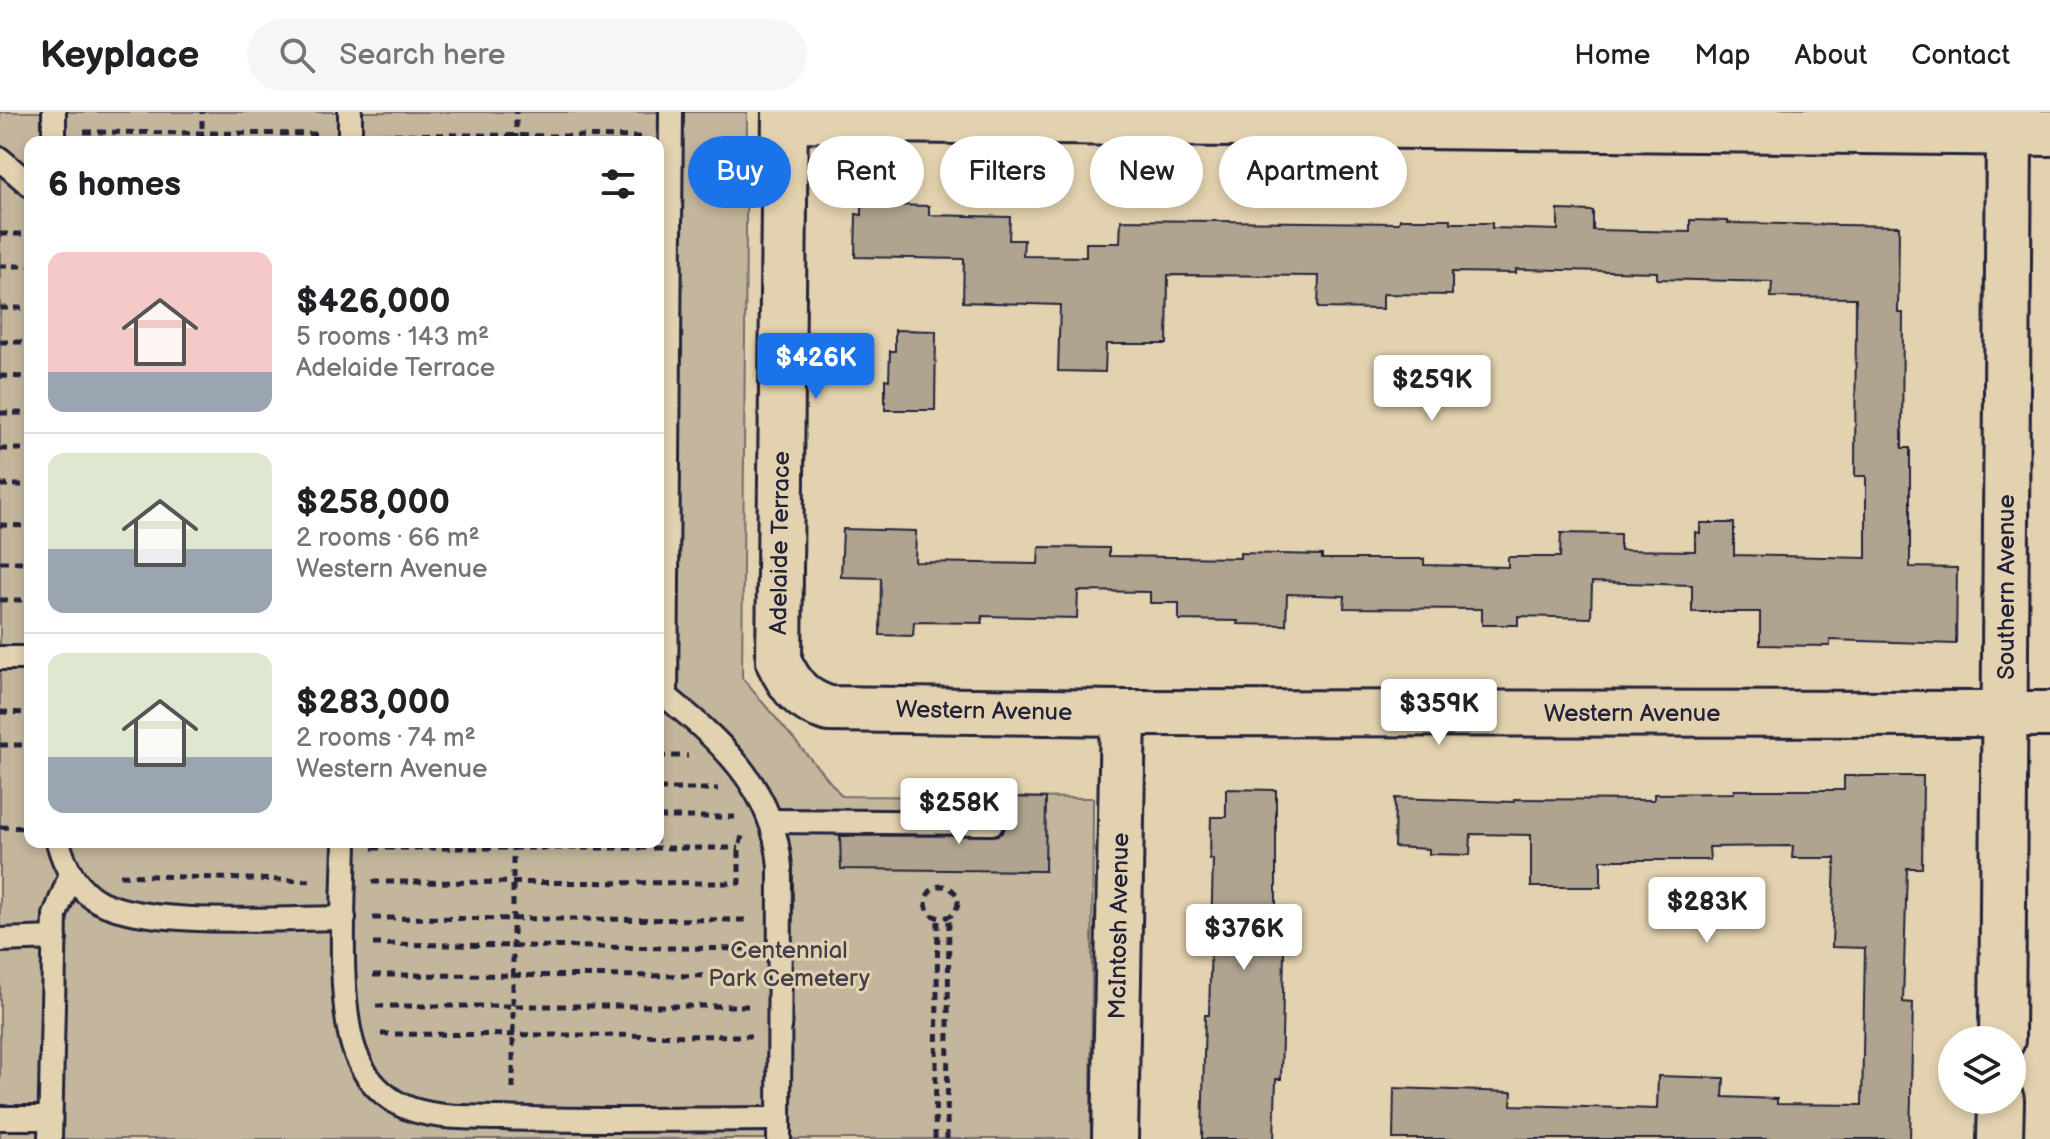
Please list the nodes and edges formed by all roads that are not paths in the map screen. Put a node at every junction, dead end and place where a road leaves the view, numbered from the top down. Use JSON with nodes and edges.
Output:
{"nodes":[{"id":1,"x":54,"y":112,"type":"edge"},
{"id":2,"x":350,"y":112,"type":"edge"},
{"id":3,"x":671,"y":112,"type":"edge"},
{"id":4,"x":785,"y":115,"type":"edge"},
{"id":5,"x":2029,"y":133,"type":"edge"},
{"id":6,"x":54,"y":136,"type":"edge"},
{"id":7,"x":350,"y":136,"type":"edge"},
{"id":8,"x":0,"y":159,"type":"edge"},
{"id":9,"x":24,"y":180,"type":"edge"},
{"id":10,"x":664,"y":565,"type":"edge"},
{"id":11,"x":0,"y":658,"type":"edge"},
{"id":12,"x":24,"y":658,"type":"edge"},
{"id":13,"x":664,"y":696,"type":"edge"},
{"id":14,"x":829,"y":709,"type":"joint"},
{"id":15,"x":1123,"y":713,"type":"junction"},
{"id":16,"x":2006,"y":714,"type":"junction"},
{"id":17,"x":2050,"y":714,"type":"edge"},
{"id":18,"x":759,"y":807,"type":"junction"},
{"id":19,"x":992,"y":823,"type":"dead end"},
{"id":20,"x":60,"y":848,"type":"edge"},
{"id":21,"x":345,"y":848,"type":"edge"},
{"id":22,"x":71,"y":874,"type":"junction"},
{"id":23,"x":344,"y":918,"type":"junction"},
{"id":24,"x":55,"y":938,"type":"junction"},
{"id":25,"x":0,"y":940,"type":"edge"},
{"id":26,"x":2002,"y":1026,"type":"edge"},
{"id":27,"x":2001,"y":1114,"type":"edge"},
{"id":28,"x":0,"y":1118,"type":"edge"},
{"id":29,"x":50,"y":1129,"type":"edge"},
{"id":30,"x":779,"y":1129,"type":"edge"},
{"id":31,"x":1115,"y":1139,"type":"edge"},
{"id":32,"x":2000,"y":1139,"type":"edge"}],
"edges":[{"from":1,"to":6,"type":"lane"},
{"from":2,"to":7,"type":"lane"},
{"from":3,"to":10,"type":"lane"},
{"from":4,"to":5,"type":"street"},
{"from":4,"to":14,"type":"street","name":"Adelaide Terrace"},
{"from":5,"to":16,"type":"street","name":"Southern Avenue"},
{"from":8,"to":9,"type":"lane"},
{"from":11,"to":12,"type":"lane"},
{"from":13,"to":18,"type":"lane"},
{"from":14,"to":15,"type":"street","name":"Western Avenue"},
{"from":15,"to":16,"type":"street","name":"Western Avenue"},
{"from":15,"to":31,"type":"street","name":"McIntosh Avenue"},
{"from":16,"to":17,"type":"street","name":"Western Avenue"},
{"from":16,"to":26,"type":"street","name":"Southern Avenue"},
{"from":18,"to":19,"type":"lane"},
{"from":18,"to":30,"type":"lane"},
{"from":20,"to":22,"type":"lane"},
{"from":21,"to":23,"type":"lane"},
{"from":22,"to":23,"type":"lane"},
{"from":22,"to":24,"type":"lane"},
{"from":23,"to":30,"type":"lane"},
{"from":24,"to":25,"type":"lane"},
{"from":24,"to":29,"type":"lane"},
{"from":27,"to":32,"type":"street"},
{"from":28,"to":29,"type":"lane"}]}
